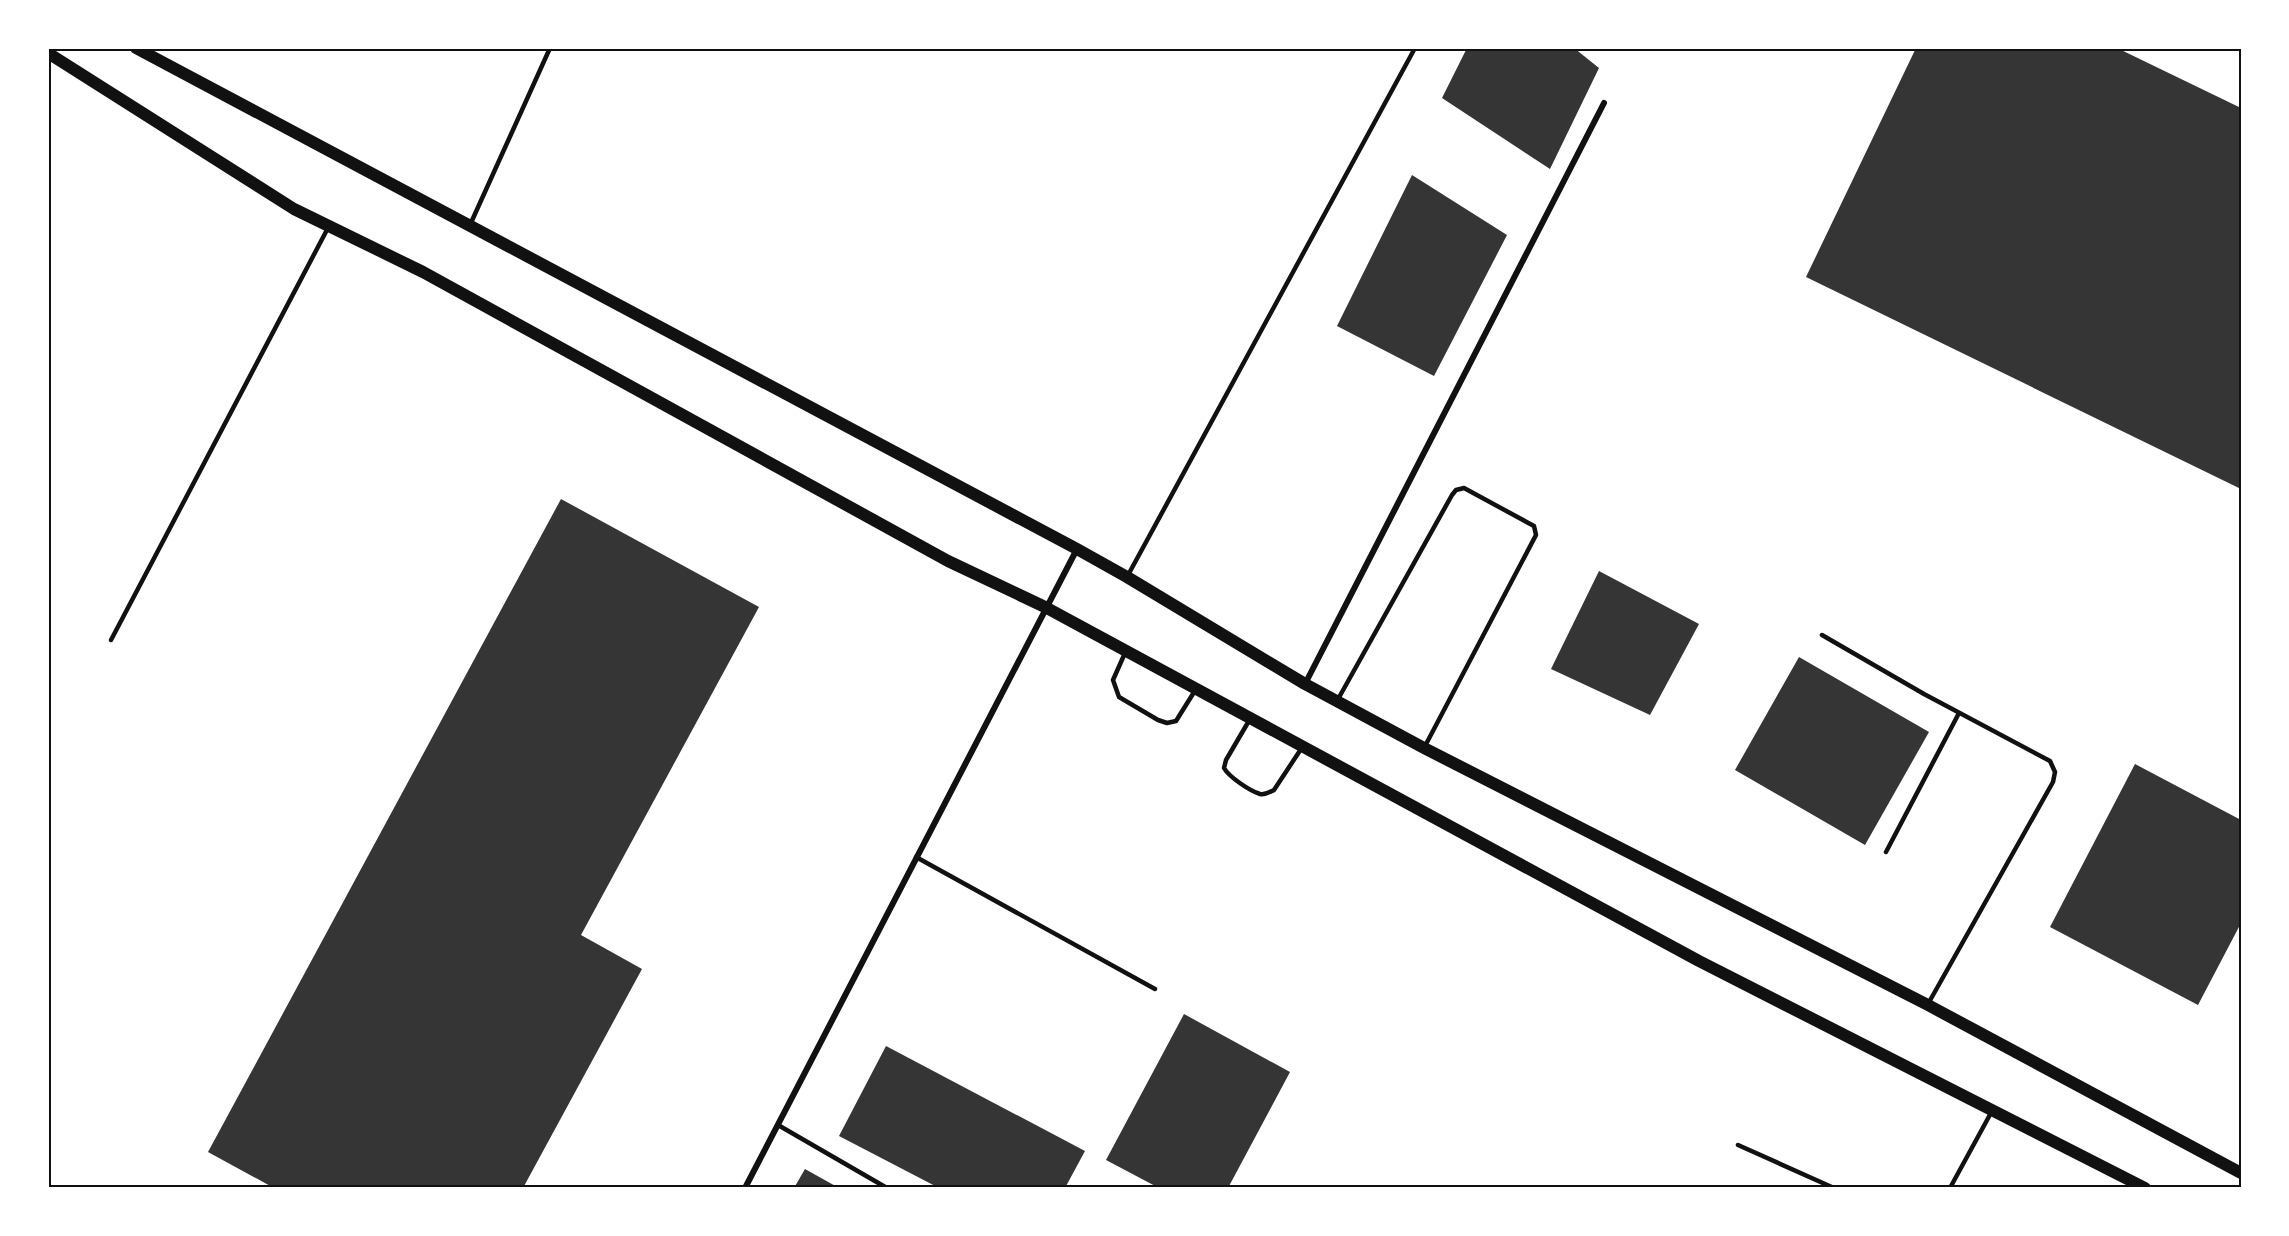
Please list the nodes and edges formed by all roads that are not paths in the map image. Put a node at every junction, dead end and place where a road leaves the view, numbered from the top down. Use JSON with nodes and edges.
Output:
{"nodes":[{"id":1,"x":136,"y":48,"type":"edge"},
{"id":2,"x":550,"y":48,"type":"edge"},
{"id":3,"x":1414,"y":48,"type":"edge"},
{"id":4,"x":48,"y":53,"type":"edge"},
{"id":5,"x":1604,"y":103,"type":"dead end"},
{"id":6,"x":470,"y":225,"type":"junction"},
{"id":7,"x":329,"y":226,"type":"junction"},
{"id":8,"x":1077,"y":549,"type":"junction"},
{"id":9,"x":1127,"y":577,"type":"junction"},
{"id":10,"x":1045,"y":607,"type":"junction"},
{"id":11,"x":1822,"y":635,"type":"dead end"},
{"id":12,"x":111,"y":640,"type":"dead end"},
{"id":13,"x":1126,"y":651,"type":"junction"},
{"id":14,"x":1305,"y":684,"type":"junction"},
{"id":15,"x":1196,"y":689,"type":"junction"},
{"id":16,"x":1337,"y":701,"type":"junction"},
{"id":17,"x":1959,"y":712,"type":"junction"},
{"id":18,"x":1250,"y":718,"type":"junction"},
{"id":19,"x":1302,"y":747,"type":"junction"},
{"id":20,"x":1424,"y":748,"type":"junction"},
{"id":21,"x":1886,"y":852,"type":"dead end"},
{"id":22,"x":916,"y":857,"type":"junction"},
{"id":23,"x":1155,"y":989,"type":"dead end"},
{"id":24,"x":1928,"y":1005,"type":"junction"},
{"id":25,"x":1992,"y":1111,"type":"junction"},
{"id":26,"x":778,"y":1125,"type":"junction"},
{"id":27,"x":1738,"y":1144,"type":"dead end"},
{"id":28,"x":2241,"y":1173,"type":"edge"},
{"id":29,"x":745,"y":1188,"type":"edge"},
{"id":30,"x":887,"y":1188,"type":"edge"},
{"id":31,"x":1834,"y":1188,"type":"edge"},
{"id":32,"x":1950,"y":1188,"type":"edge"},
{"id":33,"x":2145,"y":1188,"type":"edge"}],
"edges":[{"from":1,"to":6,"type":"main road"},
{"from":2,"to":6,"type":"lane"},
{"from":3,"to":9,"type":"lane"},
{"from":4,"to":7,"type":"main road"},
{"from":5,"to":14,"type":"street"},
{"from":6,"to":8,"type":"main road"},
{"from":7,"to":10,"type":"main road"},
{"from":7,"to":12,"type":"lane"},
{"from":8,"to":9,"type":"main road"},
{"from":8,"to":10,"type":"street"},
{"from":9,"to":14,"type":"main road"},
{"from":10,"to":13,"type":"main road"},
{"from":10,"to":22,"type":"street"},
{"from":11,"to":17,"type":"lane"},
{"from":13,"to":15,"type":"main road"},
{"from":13,"to":15,"type":"lane"},
{"from":14,"to":16,"type":"main road"},
{"from":15,"to":18,"type":"main road"},
{"from":16,"to":20,"type":"main road"},
{"from":16,"to":20,"type":"lane"},
{"from":17,"to":21,"type":"lane"},
{"from":17,"to":24,"type":"lane"},
{"from":18,"to":19,"type":"main road"},
{"from":18,"to":19,"type":"lane"},
{"from":19,"to":25,"type":"main road"},
{"from":20,"to":24,"type":"main road"},
{"from":22,"to":23,"type":"lane"},
{"from":22,"to":26,"type":"street"},
{"from":24,"to":28,"type":"main road"},
{"from":25,"to":32,"type":"lane"},
{"from":25,"to":33,"type":"main road"},
{"from":26,"to":29,"type":"street"},
{"from":26,"to":30,"type":"lane"},
{"from":27,"to":31,"type":"lane"}]}
